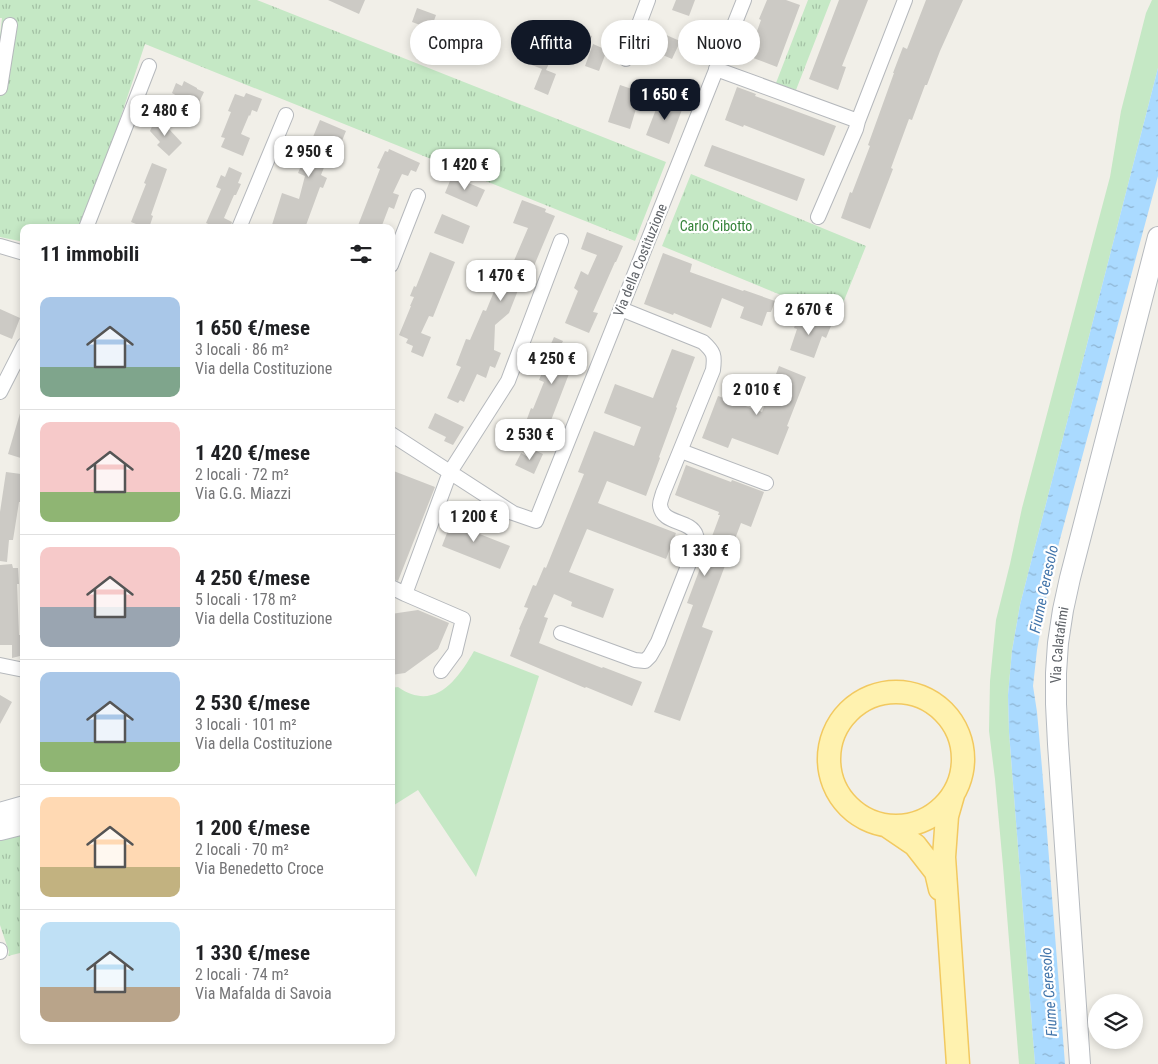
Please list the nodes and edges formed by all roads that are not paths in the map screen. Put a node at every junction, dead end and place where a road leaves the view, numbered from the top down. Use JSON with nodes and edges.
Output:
{"nodes":[{"id":1,"x":648,"y":0,"type":"edge"},
{"id":2,"x":744,"y":0,"type":"edge"},
{"id":3,"x":905,"y":0,"type":"edge"},
{"id":4,"x":641,"y":20,"type":"edge"},
{"id":5,"x":10,"y":26,"type":"dead end"},
{"id":6,"x":149,"y":66,"type":"dead end"},
{"id":7,"x":716,"y":69,"type":"junction"},
{"id":8,"x":0,"y":88,"type":"edge"},
{"id":9,"x":286,"y":115,"type":"dead end"},
{"id":10,"x":858,"y":122,"type":"junction"},
{"id":11,"x":418,"y":196,"type":"dead end"},
{"id":12,"x":818,"y":217,"type":"dead end"},
{"id":13,"x":88,"y":224,"type":"edge"},
{"id":14,"x":241,"y":224,"type":"edge"},
{"id":15,"x":1158,"y":237,"type":"edge"},
{"id":16,"x":561,"y":241,"type":"dead end"},
{"id":17,"x":0,"y":246,"type":"edge"},
{"id":18,"x":20,"y":251,"type":"edge"},
{"id":19,"x":395,"y":254,"type":"edge"},
{"id":20,"x":620,"y":309,"type":"junction"},
{"id":21,"x":20,"y":354,"type":"edge"},
{"id":22,"x":0,"y":392,"type":"edge"},
{"id":23,"x":395,"y":437,"type":"edge"},
{"id":24,"x":681,"y":450,"type":"junction"},
{"id":25,"x":450,"y":472,"type":"junction"},
{"id":26,"x":766,"y":483,"type":"dead end"},
{"id":27,"x":395,"y":589,"type":"edge"},
{"id":28,"x":405,"y":594,"type":"junction"},
{"id":29,"x":561,"y":633,"type":"dead end"},
{"id":30,"x":0,"y":665,"type":"edge"},
{"id":31,"x":20,"y":669,"type":"edge"},
{"id":32,"x":441,"y":671,"type":"dead end"},
{"id":33,"x":954,"y":792,"type":"junction"},
{"id":34,"x":20,"y":807,"type":"edge"},
{"id":35,"x":0,"y":812,"type":"edge"},
{"id":36,"x":20,"y":825,"type":"edge"},
{"id":37,"x":887,"y":826,"type":"junction"},
{"id":38,"x":0,"y":830,"type":"edge"},
{"id":39,"x":947,"y":917,"type":"junction"},
{"id":40,"x":954,"y":1011,"type":"junction"},
{"id":41,"x":948,"y":1064,"type":"edge"},
{"id":42,"x":958,"y":1064,"type":"edge"},
{"id":43,"x":969,"y":1064,"type":"edge"},
{"id":44,"x":1080,"y":1064,"type":"edge"}],
"edges":[{"from":1,"to":4,"type":"street"},
{"from":2,"to":7,"type":"street","name":"Via della Costituzione"},
{"from":3,"to":10,"type":"street"},
{"from":5,"to":8,"type":"street"},
{"from":6,"to":13,"type":"street"},
{"from":7,"to":10,"type":"street"},
{"from":7,"to":20,"type":"street","name":"Via della Costituzione"},
{"from":9,"to":14,"type":"street"},
{"from":10,"to":12,"type":"street"},
{"from":11,"to":19,"type":"street"},
{"from":15,"to":44,"type":"main road","name":"Via Calatafimi"},
{"from":16,"to":25,"type":"street"},
{"from":17,"to":18,"type":"street"},
{"from":20,"to":24,"type":"street"},
{"from":20,"to":25,"type":"street","name":"Via della Costituzione"},
{"from":21,"to":22,"type":"street"},
{"from":23,"to":25,"type":"street"},
{"from":24,"to":26,"type":"street"},
{"from":24,"to":29,"type":"street"},
{"from":25,"to":28,"type":"street"},
{"from":27,"to":28,"type":"street"},
{"from":28,"to":32,"type":"street"},
{"from":30,"to":31,"type":"street"},
{"from":33,"to":37,"type":"main road"},
{"from":33,"to":37,"type":"main road"},
{"from":33,"to":39,"type":"main road"},
{"from":34,"to":35,"type":"main road"},
{"from":36,"to":38,"type":"main road"},
{"from":37,"to":39,"type":"main road"},
{"from":39,"to":40,"type":"main road"},
{"from":40,"to":41,"type":"main road"},
{"from":40,"to":42,"type":"main road"},
{"from":40,"to":43,"type":"main road"}]}
